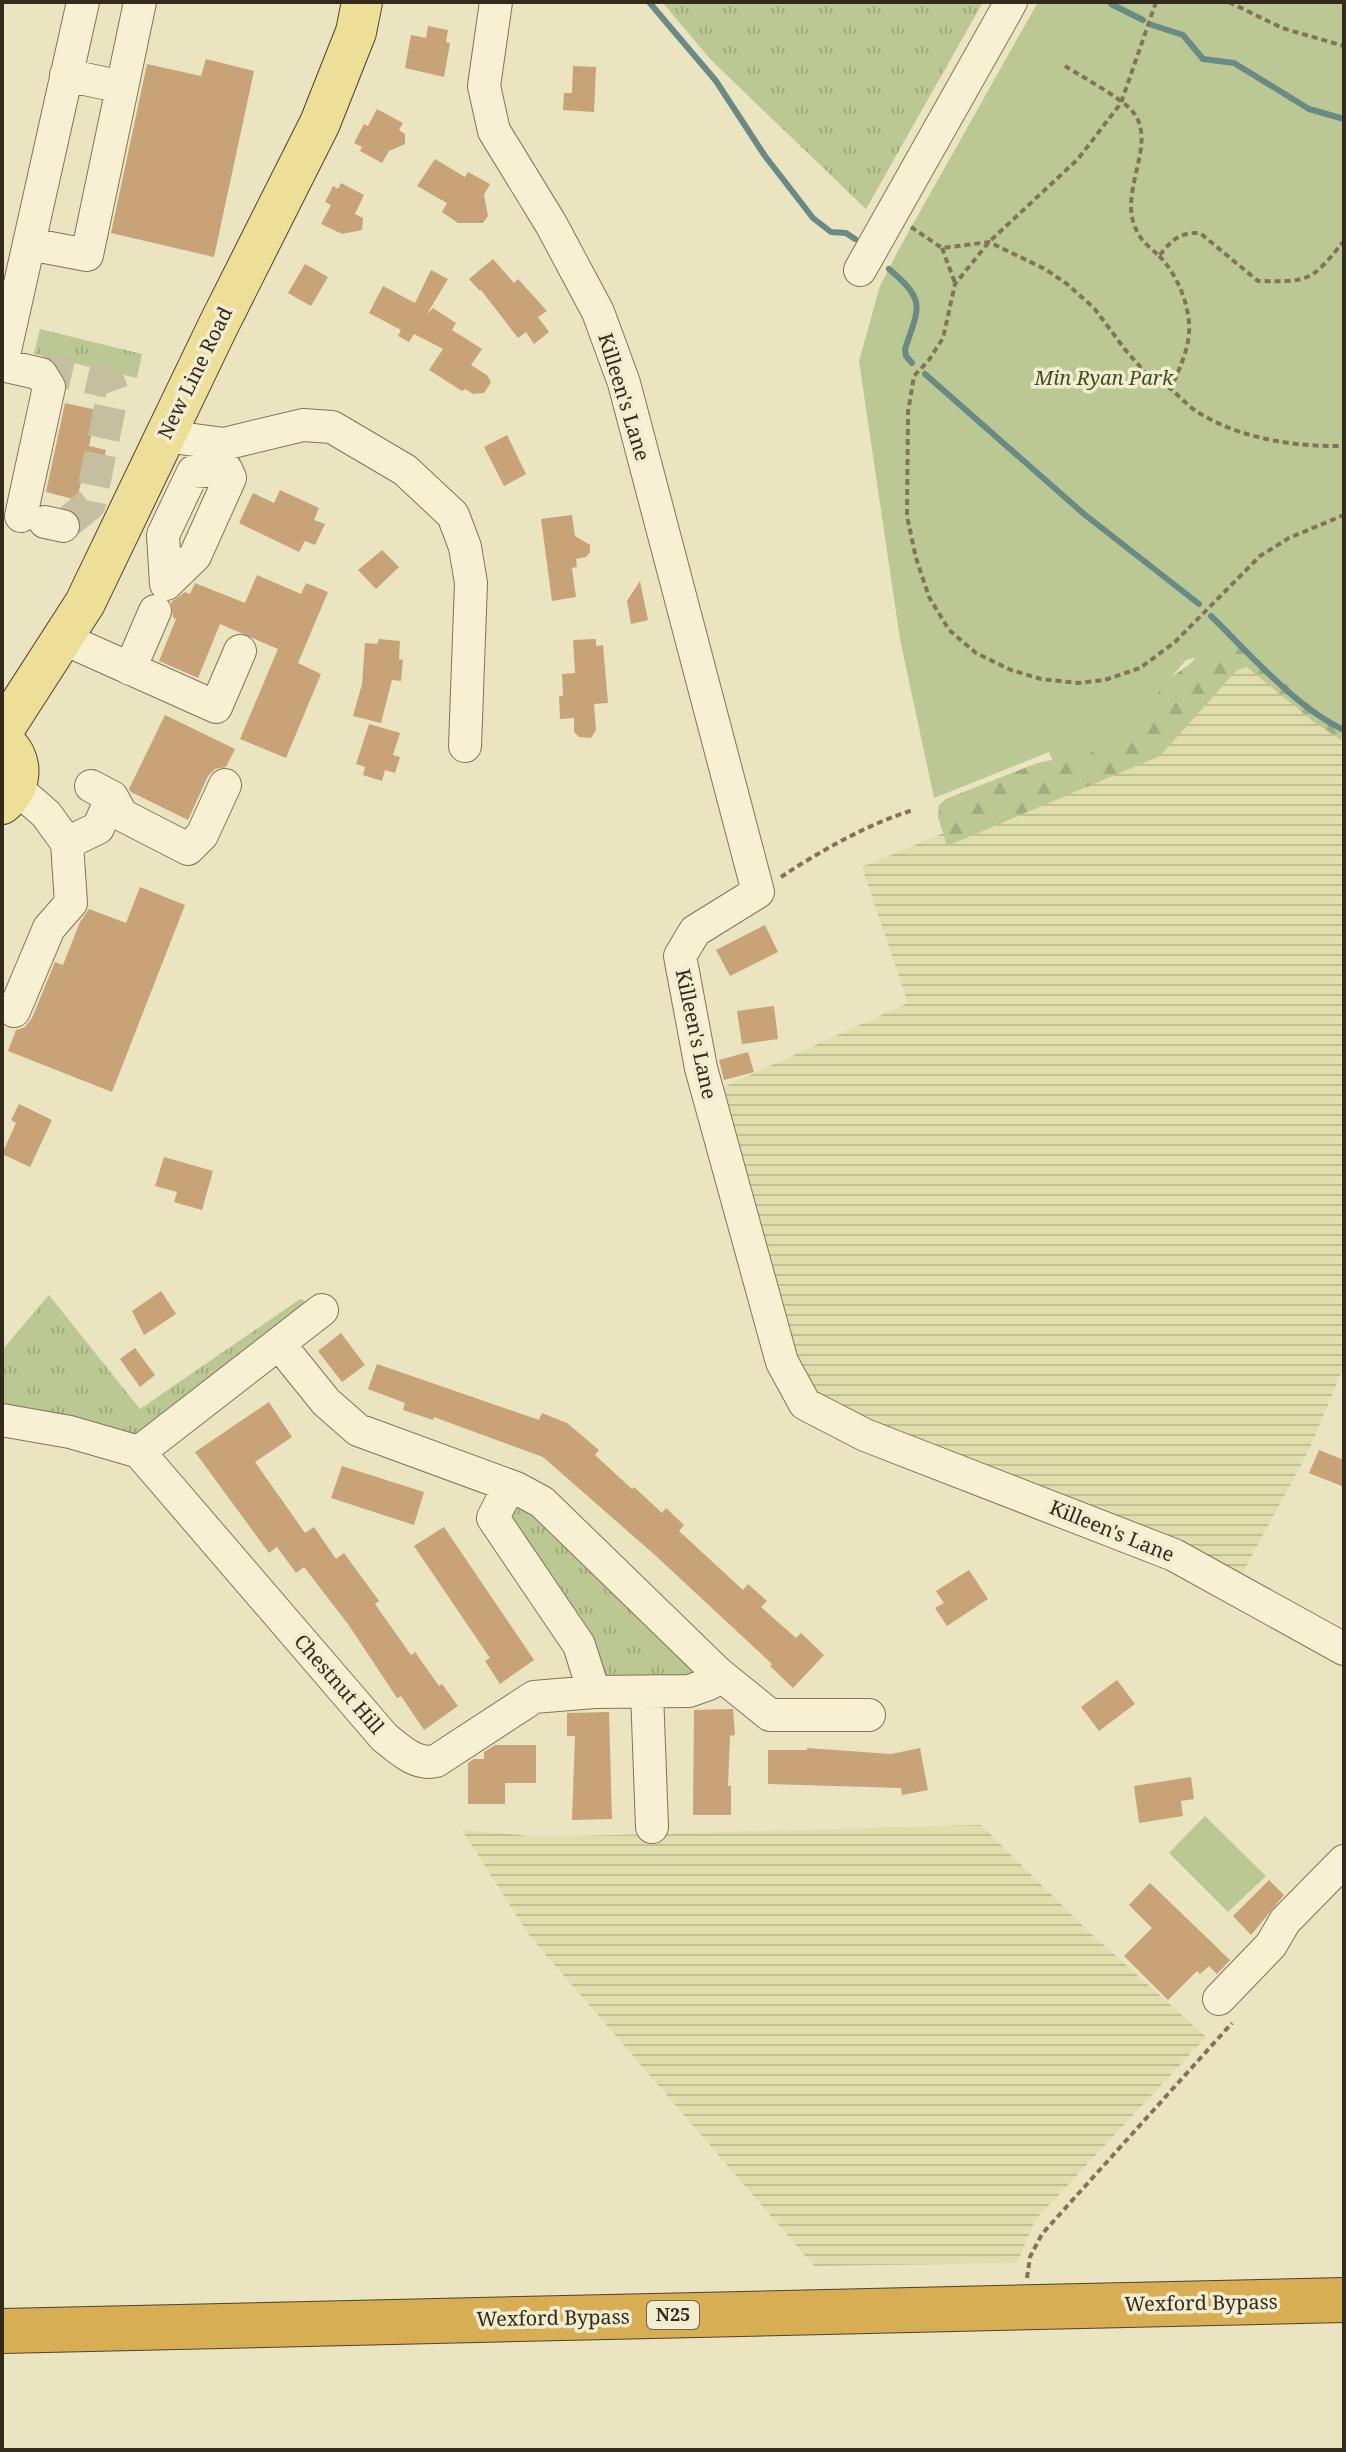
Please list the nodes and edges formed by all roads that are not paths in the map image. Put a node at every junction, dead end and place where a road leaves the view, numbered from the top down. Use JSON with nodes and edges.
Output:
{"nodes":[{"id":1,"x":83,"y":2,"type":"edge"},
{"id":2,"x":140,"y":2,"type":"edge"},
{"id":3,"x":362,"y":2,"type":"edge"},
{"id":4,"x":496,"y":2,"type":"edge"},
{"id":5,"x":1011,"y":2,"type":"edge"},
{"id":6,"x":66,"y":75,"type":"junction"},
{"id":7,"x":122,"y":87,"type":"junction"},
{"id":8,"x":29,"y":244,"type":"junction"},
{"id":9,"x":860,"y":270,"type":"dead end"},
{"id":10,"x":2,"y":365,"type":"edge"},
{"id":11,"x":165,"y":436,"type":"junction"},
{"id":12,"x":125,"y":519,"type":"junction"},
{"id":13,"x":43,"y":521,"type":"dead end"},
{"id":14,"x":163,"y":535,"type":"junction"},
{"id":15,"x":160,"y":597,"type":"junction"},
{"id":16,"x":62,"y":638,"type":"junction"},
{"id":17,"x":240,"y":651,"type":"dead end"},
{"id":18,"x":130,"y":669,"type":"junction"},
{"id":19,"x":2,"y":732,"type":"edge"},
{"id":20,"x":2,"y":741,"type":"edge"},
{"id":21,"x":465,"y":746,"type":"dead end"},
{"id":22,"x":225,"y":785,"type":"dead end"},
{"id":23,"x":9,"y":796,"type":"edge"},
{"id":24,"x":67,"y":843,"type":"junction"},
{"id":25,"x":14,"y":1011,"type":"dead end"},
{"id":26,"x":322,"y":1310,"type":"dead end"},
{"id":27,"x":280,"y":1345,"type":"junction"},
{"id":28,"x":2,"y":1420,"type":"edge"},
{"id":29,"x":139,"y":1452,"type":"junction"},
{"id":30,"x":505,"y":1485,"type":"junction"},
{"id":31,"x":1344,"y":1649,"type":"edge"},
{"id":32,"x":718,"y":1673,"type":"junction"},
{"id":33,"x":594,"y":1692,"type":"junction"},
{"id":34,"x":647,"y":1692,"type":"junction"},
{"id":35,"x":869,"y":1715,"type":"dead end"},
{"id":36,"x":652,"y":1827,"type":"dead end"},
{"id":37,"x":1344,"y":1861,"type":"edge"},
{"id":38,"x":1228,"y":2008,"type":"road end"},
{"id":39,"x":1344,"y":2300,"type":"edge"},
{"id":40,"x":2,"y":2331,"type":"edge"}],
"edges":[{"from":1,"to":6,"type":"street"},
{"from":2,"to":7,"type":"street"},
{"from":3,"to":11,"type":"main road","name":"New Line Road"},
{"from":4,"to":31,"type":"street","name":"Killeen's Lane"},
{"from":5,"to":9,"type":"street"},
{"from":6,"to":7,"type":"street"},
{"from":6,"to":8,"type":"street"},
{"from":7,"to":8,"type":"street"},
{"from":8,"to":10,"type":"street"},
{"from":10,"to":13,"type":"street"},
{"from":11,"to":12,"type":"main road","name":"New Line Road"},
{"from":11,"to":21,"type":"street"},
{"from":12,"to":14,"type":"street"},
{"from":12,"to":16,"type":"main road","name":"New Line Road"},
{"from":14,"to":15,"type":"street"},
{"from":14,"to":15,"type":"street"},
{"from":15,"to":18,"type":"street"},
{"from":16,"to":18,"type":"street"},
{"from":16,"to":19,"type":"main road","name":"New Line Road"},
{"from":17,"to":18,"type":"street"},
{"from":20,"to":23,"type":"main road"},
{"from":22,"to":24,"type":"street"},
{"from":23,"to":24,"type":"street"},
{"from":24,"to":25,"type":"street"},
{"from":26,"to":27,"type":"street"},
{"from":27,"to":29,"type":"street"},
{"from":27,"to":30,"type":"street"},
{"from":28,"to":29,"type":"street"},
{"from":29,"to":33,"type":"street","name":"Chestnut Hill"},
{"from":30,"to":32,"type":"street"},
{"from":30,"to":33,"type":"street"},
{"from":32,"to":34,"type":"street","name":"Chestnut Hill"},
{"from":32,"to":35,"type":"street"},
{"from":33,"to":34,"type":"street","name":"Chestnut Hill"},
{"from":34,"to":36,"type":"street"},
{"from":37,"to":38,"type":"street"},
{"from":39,"to":40,"type":"highway","name":"Wexford Bypass","number":"N25"}]}
